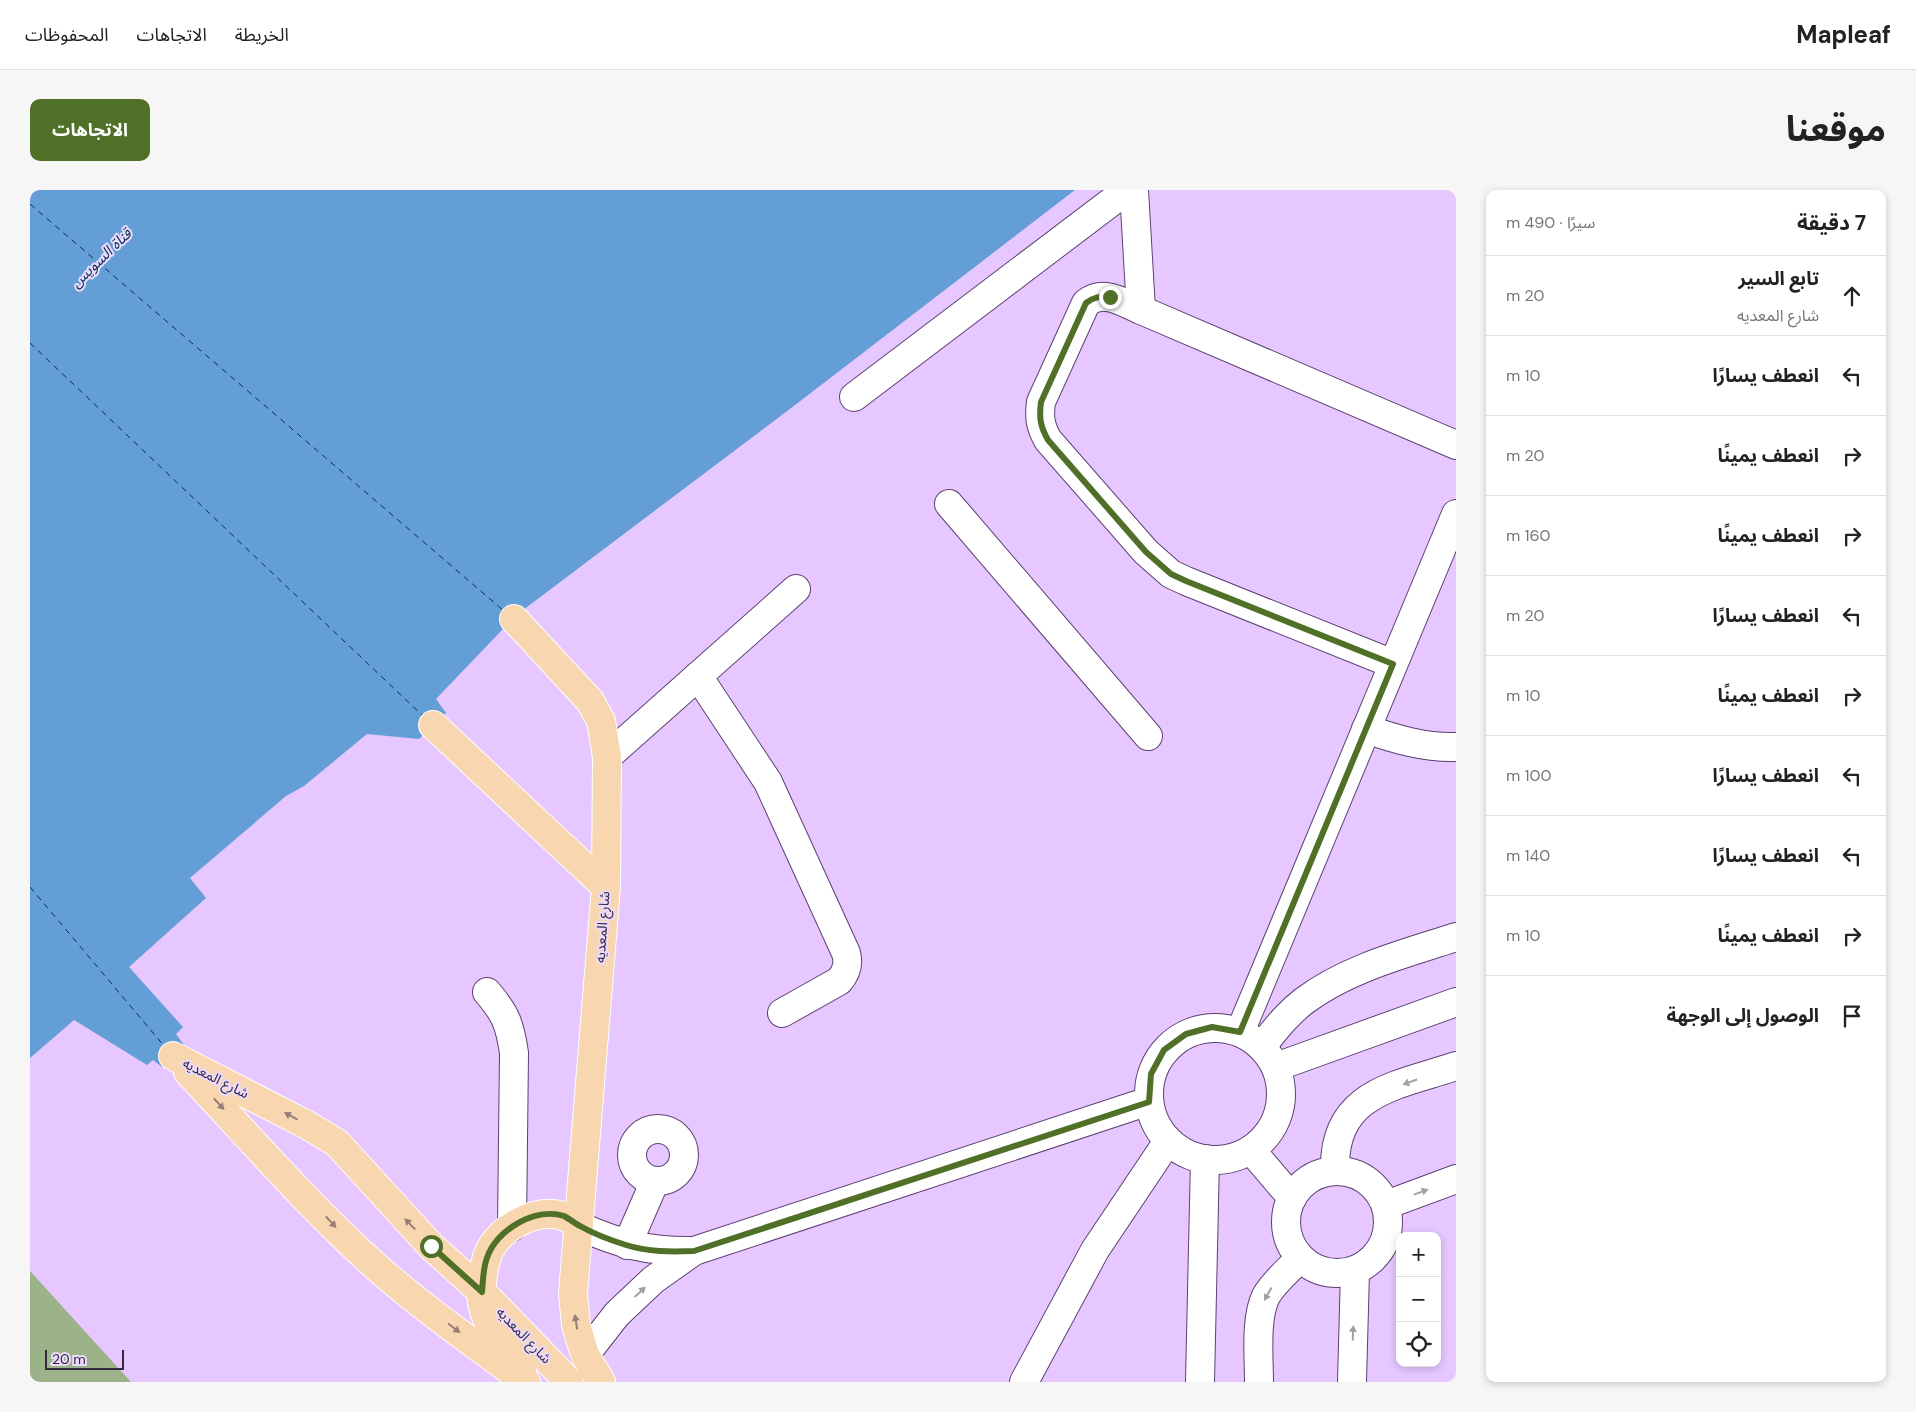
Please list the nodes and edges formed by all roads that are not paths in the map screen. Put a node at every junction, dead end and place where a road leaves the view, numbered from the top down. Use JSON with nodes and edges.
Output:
{"nodes":[{"id":1,"x":1127,"y":190,"type":"edge"},
{"id":2,"x":1134,"y":190,"type":"edge"},
{"id":3,"x":1140,"y":310,"type":"junction"},
{"id":4,"x":854,"y":397,"type":"dead end"},
{"id":5,"x":1456,"y":444,"type":"edge"},
{"id":6,"x":949,"y":504,"type":"dead end"},
{"id":7,"x":1456,"y":514,"type":"edge"},
{"id":8,"x":796,"y":589,"type":"dead end"},
{"id":9,"x":514,"y":619,"type":"dead end"},
{"id":10,"x":1393,"y":664,"type":"junction"},
{"id":11,"x":698,"y":676,"type":"junction"},
{"id":12,"x":433,"y":725,"type":"dead end"},
{"id":13,"x":1366,"y":729,"type":"junction"},
{"id":14,"x":1148,"y":736,"type":"dead end"},
{"id":15,"x":1456,"y":747,"type":"edge"},
{"id":16,"x":607,"y":757,"type":"junction"},
{"id":17,"x":606,"y":887,"type":"junction"},
{"id":18,"x":1456,"y":937,"type":"edge"},
{"id":19,"x":487,"y":992,"type":"dead end"},
{"id":20,"x":1456,"y":1002,"type":"edge"},
{"id":21,"x":782,"y":1013,"type":"dead end"},
{"id":22,"x":1259,"y":1048,"type":"junction"},
{"id":23,"x":1456,"y":1066,"type":"edge"},
{"id":24,"x":1149,"y":1102,"type":"junction"},
{"id":25,"x":1168,"y":1141,"type":"junction"},
{"id":26,"x":1251,"y":1150,"type":"junction"},
{"id":27,"x":1205,"y":1160,"type":"junction"},
{"id":28,"x":1335,"y":1170,"type":"junction"},
{"id":29,"x":1456,"y":1179,"type":"edge"},
{"id":30,"x":655,"y":1181,"type":"dead end"},
{"id":31,"x":1292,"y":1198,"type":"junction"},
{"id":32,"x":1386,"y":1205,"type":"junction"},
{"id":33,"x":579,"y":1226,"type":"junction"},
{"id":34,"x":512,"y":1227,"type":"junction"},
{"id":35,"x":627,"y":1245,"type":"junction"},
{"id":36,"x":694,"y":1251,"type":"junction"},
{"id":37,"x":1300,"y":1258,"type":"junction"},
{"id":38,"x":1355,"y":1271,"type":"junction"},
{"id":39,"x":482,"y":1292,"type":"junction"},
{"id":40,"x":586,"y":1355,"type":"junction"},
{"id":41,"x":526,"y":1382,"type":"edge"},
{"id":42,"x":533,"y":1382,"type":"edge"},
{"id":43,"x":569,"y":1382,"type":"edge"},
{"id":44,"x":601,"y":1382,"type":"edge"},
{"id":45,"x":1024,"y":1382,"type":"edge"},
{"id":46,"x":1200,"y":1382,"type":"edge"},
{"id":47,"x":1259,"y":1382,"type":"edge"},
{"id":48,"x":1352,"y":1382,"type":"edge"}],
"edges":[{"from":1,"to":4,"type":"street"},
{"from":2,"to":3,"type":"street"},
{"from":3,"to":5,"type":"street"},
{"from":3,"to":10,"type":"street"},
{"from":6,"to":14,"type":"street"},
{"from":7,"to":10,"type":"street"},
{"from":8,"to":11,"type":"street"},
{"from":9,"to":16,"type":"main road","name":"شارع المعديه"},
{"from":10,"to":13,"type":"street"},
{"from":11,"to":16,"type":"street"},
{"from":11,"to":21,"type":"street"},
{"from":12,"to":17,"type":"main road"},
{"from":13,"to":15,"type":"street"},
{"from":13,"to":22,"type":"street"},
{"from":16,"to":17,"type":"main road","name":"شارع المعديه"},
{"from":17,"to":33,"type":"main road","name":"شارع المعديه"},
{"from":18,"to":22,"type":"street"},
{"from":19,"to":34,"type":"street"},
{"from":20,"to":22,"type":"street"},
{"from":22,"to":24,"type":"street"},
{"from":22,"to":26,"type":"street"},
{"from":23,"to":28,"type":"street","one_way":true},
{"from":24,"to":25,"type":"street"},
{"from":24,"to":36,"type":"street"},
{"from":25,"to":27,"type":"street"},
{"from":25,"to":45,"type":"street"},
{"from":26,"to":27,"type":"street"},
{"from":26,"to":31,"type":"street"},
{"from":27,"to":46,"type":"street"},
{"from":28,"to":31,"type":"street"},
{"from":28,"to":32,"type":"street"},
{"from":32,"to":29,"type":"street","one_way":true},
{"from":30,"to":35,"type":"street"},
{"from":31,"to":37,"type":"street"},
{"from":32,"to":38,"type":"street"},
{"from":33,"to":34,"type":"main road"},
{"from":33,"to":35,"type":"street"},
{"from":40,"to":33,"type":"main road","name":"شارع المعديه","one_way":true},
{"from":34,"to":39,"type":"main road"},
{"from":35,"to":36,"type":"street"},
{"from":40,"to":36,"type":"street","one_way":true},
{"from":37,"to":38,"type":"street"},
{"from":37,"to":47,"type":"street","one_way":true},
{"from":48,"to":38,"type":"street","one_way":true},
{"from":39,"to":41,"type":"main road","name":"شارع المعديه","one_way":true},
{"from":39,"to":42,"type":"main road"},
{"from":39,"to":43,"type":"main road","name":"شارع المعديه"},
{"from":40,"to":44,"type":"main road","name":"شارع المعديه"}]}
